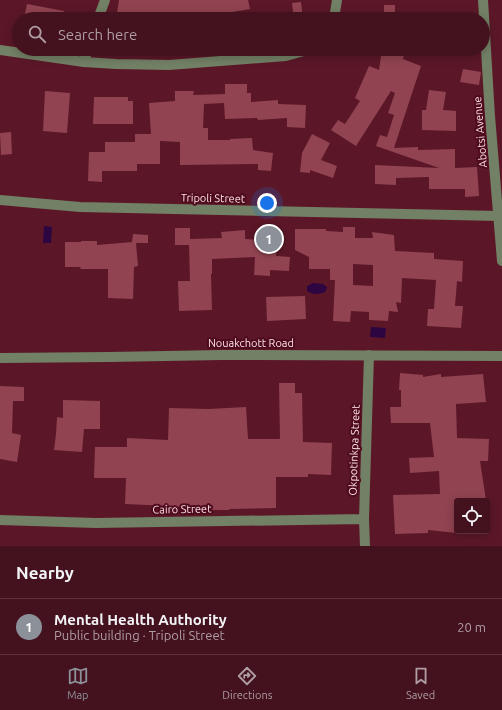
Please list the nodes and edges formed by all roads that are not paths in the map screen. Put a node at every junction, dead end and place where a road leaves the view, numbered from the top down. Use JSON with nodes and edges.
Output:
{"nodes":[{"id":1,"x":105,"y":0,"type":"edge"},
{"id":2,"x":337,"y":0,"type":"edge"},
{"id":3,"x":483,"y":0,"type":"edge"},
{"id":4,"x":101,"y":12,"type":"edge"},
{"id":5,"x":335,"y":12,"type":"edge"},
{"id":6,"x":484,"y":12,"type":"edge"},
{"id":7,"x":0,"y":50,"type":"edge"},
{"id":8,"x":12,"y":52,"type":"edge"},
{"id":9,"x":42,"y":56,"type":"edge"},
{"id":10,"x":86,"y":56,"type":"edge"},
{"id":11,"x":286,"y":56,"type":"edge"},
{"id":12,"x":486,"y":56,"type":"edge"},
{"id":13,"x":84,"y":62,"type":"junction"},
{"id":14,"x":0,"y":200,"type":"edge"},
{"id":15,"x":499,"y":216,"type":"junction"},
{"id":16,"x":502,"y":262,"type":"edge"},
{"id":17,"x":369,"y":355,"type":"junction"},
{"id":18,"x":502,"y":356,"type":"edge"},
{"id":19,"x":0,"y":358,"type":"edge"},
{"id":20,"x":364,"y":519,"type":"junction"},
{"id":21,"x":0,"y":520,"type":"edge"},
{"id":22,"x":364,"y":546,"type":"edge"}],
"edges":[{"from":1,"to":4,"type":"street"},
{"from":2,"to":5,"type":"street"},
{"from":3,"to":6,"type":"street","name":"Abotsi Avenue"},
{"from":7,"to":8,"type":"street"},
{"from":9,"to":13,"type":"street"},
{"from":10,"to":13,"type":"street"},
{"from":11,"to":13,"type":"street"},
{"from":12,"to":15,"type":"street","name":"Abotsi Avenue"},
{"from":14,"to":15,"type":"street","name":"Tripoli Street"},
{"from":15,"to":16,"type":"street","name":"Abotsi Avenue"},
{"from":17,"to":18,"type":"street","name":"Nouakchott Road"},
{"from":17,"to":19,"type":"street","name":"Nouakchott Road"},
{"from":17,"to":20,"type":"street","name":"Okpotinkpa Street"},
{"from":20,"to":21,"type":"street","name":"Cairo Street"},
{"from":20,"to":22,"type":"street","name":"Okpotinkpa Street"}]}
